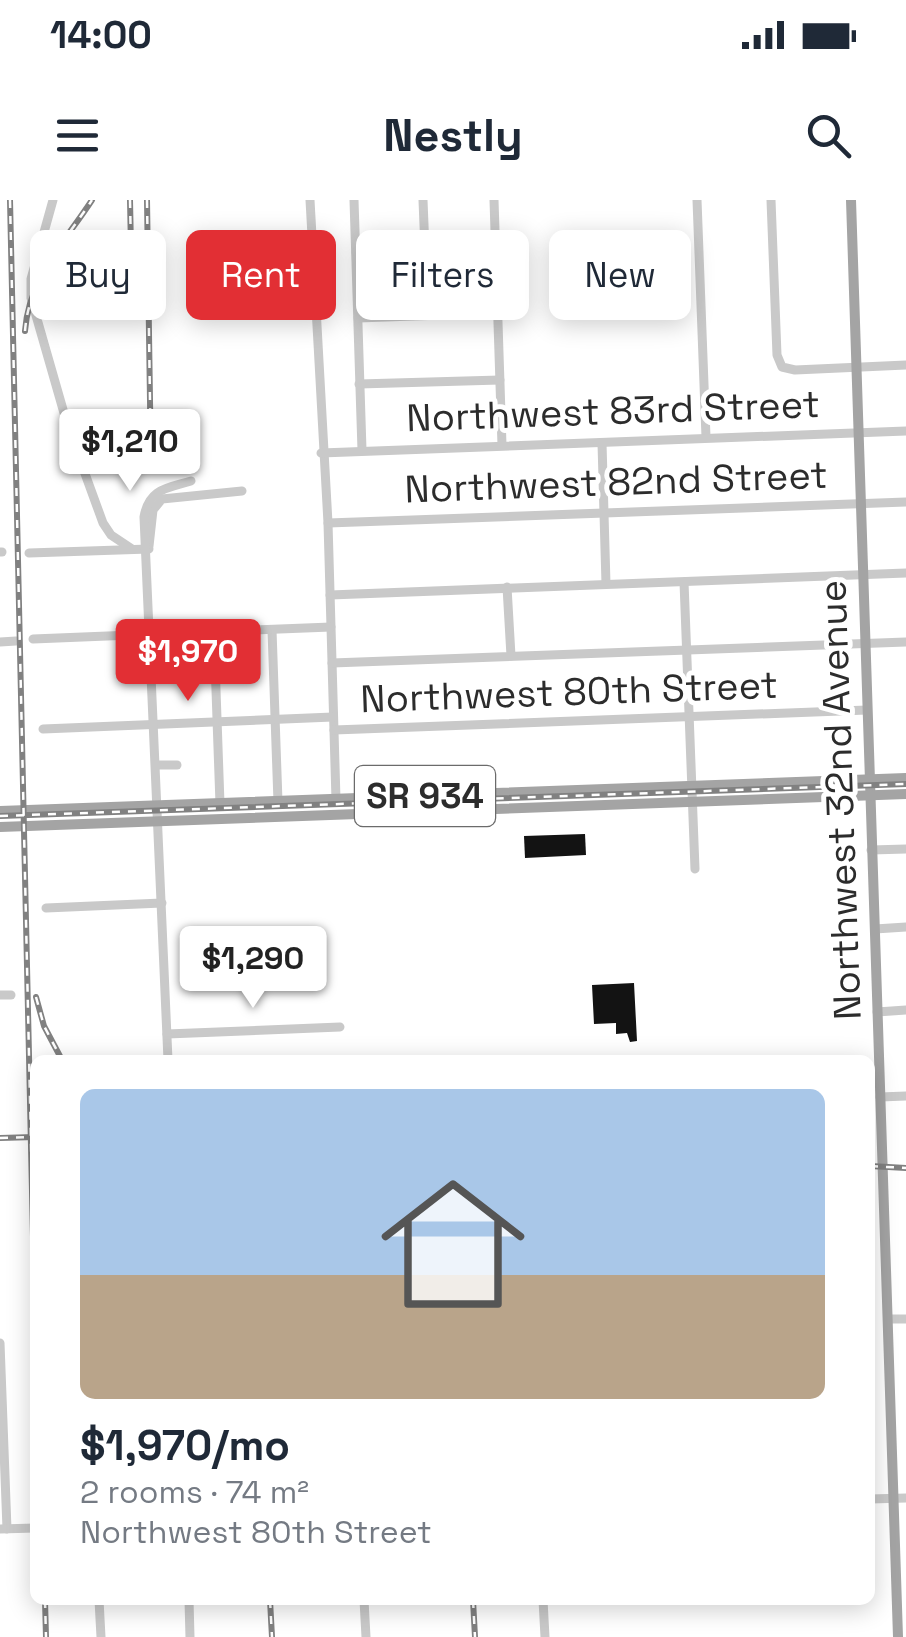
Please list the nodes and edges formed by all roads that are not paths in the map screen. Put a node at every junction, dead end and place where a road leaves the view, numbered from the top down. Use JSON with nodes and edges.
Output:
{"nodes":[{"id":1,"x":53,"y":200,"type":"edge"},
{"id":2,"x":310,"y":200,"type":"edge"},
{"id":3,"x":354,"y":200,"type":"edge"},
{"id":4,"x":423,"y":200,"type":"edge"},
{"id":5,"x":494,"y":200,"type":"edge"},
{"id":6,"x":698,"y":200,"type":"edge"},
{"id":7,"x":772,"y":200,"type":"edge"},
{"id":8,"x":851,"y":200,"type":"edge"},
{"id":9,"x":424,"y":230,"type":"edge"},
{"id":10,"x":495,"y":230,"type":"edge"},
{"id":11,"x":356,"y":252,"type":"edge"},
{"id":12,"x":358,"y":320,"type":"edge"},
{"id":13,"x":498,"y":320,"type":"edge"},
{"id":14,"x":906,"y":365,"type":"edge"},
{"id":15,"x":856,"y":366,"type":"junction"},
{"id":16,"x":500,"y":380,"type":"junction"},
{"id":17,"x":359,"y":384,"type":"junction"},
{"id":18,"x":906,"y":431,"type":"edge"},
{"id":19,"x":857,"y":432,"type":"junction"},
{"id":20,"x":706,"y":438,"type":"junction"},
{"id":21,"x":602,"y":442,"type":"junction"},
{"id":22,"x":502,"y":446,"type":"junction"},
{"id":23,"x":362,"y":450,"type":"junction"},
{"id":24,"x":322,"y":453,"type":"junction"},
{"id":25,"x":191,"y":481,"type":"dead end"},
{"id":26,"x":242,"y":492,"type":"dead end"},
{"id":27,"x":906,"y":502,"type":"edge"},
{"id":28,"x":860,"y":504,"type":"junction"},
{"id":29,"x":602,"y":510,"type":"junction"},
{"id":30,"x":328,"y":523,"type":"junction"},
{"id":31,"x":132,"y":549,"type":"junction"},
{"id":32,"x":149,"y":549,"type":"junction"},
{"id":33,"x":29,"y":552,"type":"dead end"},
{"id":34,"x":906,"y":573,"type":"edge"},
{"id":35,"x":862,"y":575,"type":"junction"},
{"id":36,"x":684,"y":582,"type":"junction"},
{"id":37,"x":606,"y":584,"type":"junction"},
{"id":38,"x":507,"y":587,"type":"junction"},
{"id":39,"x":330,"y":594,"type":"junction"},
{"id":40,"x":331,"y":627,"type":"junction"},
{"id":41,"x":272,"y":630,"type":"junction"},
{"id":42,"x":214,"y":632,"type":"junction"},
{"id":43,"x":152,"y":635,"type":"junction"},
{"id":44,"x":33,"y":639,"type":"dead end"},
{"id":45,"x":16,"y":641,"type":"dead end"},
{"id":46,"x":0,"y":642,"type":"edge"},
{"id":47,"x":906,"y":642,"type":"edge"},
{"id":48,"x":864,"y":643,"type":"junction"},
{"id":49,"x":687,"y":650,"type":"junction"},
{"id":50,"x":512,"y":656,"type":"junction"},
{"id":51,"x":332,"y":663,"type":"junction"},
{"id":52,"x":867,"y":710,"type":"junction"},
{"id":53,"x":333,"y":717,"type":"junction"},
{"id":54,"x":689,"y":718,"type":"junction"},
{"id":55,"x":276,"y":720,"type":"junction"},
{"id":56,"x":216,"y":722,"type":"junction"},
{"id":57,"x":156,"y":724,"type":"junction"},
{"id":58,"x":44,"y":729,"type":"dead end"},
{"id":59,"x":334,"y":730,"type":"junction"},
{"id":60,"x":176,"y":765,"type":"dead end"},
{"id":61,"x":157,"y":766,"type":"junction"},
{"id":62,"x":906,"y":778,"type":"edge"},
{"id":63,"x":870,"y":779,"type":"junction"},
{"id":64,"x":692,"y":788,"type":"junction"},
{"id":65,"x":870,"y":794,"type":"junction"},
{"id":66,"x":906,"y":794,"type":"edge"},
{"id":67,"x":336,"y":800,"type":"junction"},
{"id":68,"x":278,"y":802,"type":"junction"},
{"id":69,"x":692,"y":802,"type":"junction"},
{"id":70,"x":220,"y":804,"type":"junction"},
{"id":71,"x":159,"y":807,"type":"junction"},
{"id":72,"x":0,"y":812,"type":"edge"},
{"id":73,"x":159,"y":822,"type":"junction"},
{"id":74,"x":0,"y":827,"type":"edge"},
{"id":75,"x":906,"y":849,"type":"edge"},
{"id":76,"x":872,"y":850,"type":"junction"},
{"id":77,"x":695,"y":868,"type":"dead end"},
{"id":78,"x":162,"y":904,"type":"junction"},
{"id":79,"x":46,"y":908,"type":"dead end"},
{"id":80,"x":906,"y":927,"type":"edge"},
{"id":81,"x":874,"y":929,"type":"junction"},
{"id":82,"x":906,"y":1010,"type":"edge"},
{"id":83,"x":877,"y":1012,"type":"junction"},
{"id":84,"x":340,"y":1028,"type":"dead end"},
{"id":85,"x":167,"y":1034,"type":"junction"},
{"id":86,"x":168,"y":1055,"type":"edge"},
{"id":87,"x":906,"y":1096,"type":"edge"},
{"id":88,"x":880,"y":1097,"type":"junction"},
{"id":89,"x":888,"y":1319,"type":"junction"},
{"id":90,"x":906,"y":1319,"type":"edge"},
{"id":91,"x":0,"y":1343,"type":"edge"},
{"id":92,"x":0,"y":1351,"type":"edge"},
{"id":93,"x":2,"y":1441,"type":"edge"},
{"id":94,"x":892,"y":1498,"type":"junction"},
{"id":95,"x":906,"y":1498,"type":"edge"},
{"id":96,"x":875,"y":1499,"type":"edge"},
{"id":97,"x":30,"y":1528,"type":"edge"},
{"id":98,"x":4,"y":1529,"type":"edge"},
{"id":99,"x":900,"y":1563,"type":"edge"},
{"id":100,"x":99,"y":1605,"type":"edge"},
{"id":101,"x":189,"y":1605,"type":"edge"},
{"id":102,"x":364,"y":1605,"type":"edge"},
{"id":103,"x":542,"y":1605,"type":"edge"},
{"id":104,"x":190,"y":1625,"type":"junction"},
{"id":105,"x":901,"y":1632,"type":"edge"},
{"id":106,"x":101,"y":1637,"type":"edge"},
{"id":107,"x":182,"y":1637,"type":"edge"},
{"id":108,"x":190,"y":1637,"type":"edge"},
{"id":109,"x":366,"y":1637,"type":"edge"},
{"id":110,"x":545,"y":1637,"type":"edge"}],
"edges":[{"from":1,"to":31,"type":"street"},
{"from":2,"to":24,"type":"street"},
{"from":3,"to":11,"type":"street"},
{"from":4,"to":9,"type":"street"},
{"from":5,"to":10,"type":"street"},
{"from":6,"to":20,"type":"street"},
{"from":7,"to":15,"type":"street"},
{"from":8,"to":15,"type":"main road","name":"Northwest 32nd Avenue"},
{"from":12,"to":17,"type":"street"},
{"from":13,"to":16,"type":"street"},
{"from":14,"to":15,"type":"street"},
{"from":15,"to":19,"type":"main road","name":"Northwest 32nd Avenue"},
{"from":16,"to":17,"type":"street"},
{"from":16,"to":22,"type":"street"},
{"from":17,"to":23,"type":"street"},
{"from":18,"to":19,"type":"street","name":"Northwest 83rd Street"},
{"from":19,"to":20,"type":"street","name":"Northwest 83rd Street"},
{"from":19,"to":28,"type":"main road","name":"Northwest 32nd Avenue"},
{"from":20,"to":21,"type":"street","name":"Northwest 83rd Street"},
{"from":21,"to":22,"type":"street","name":"Northwest 83rd Street"},
{"from":21,"to":29,"type":"street"},
{"from":22,"to":23,"type":"street","name":"Northwest 83rd Street"},
{"from":23,"to":24,"type":"street","name":"Northwest 83rd Street"},
{"from":24,"to":30,"type":"street"},
{"from":25,"to":32,"type":"street"},
{"from":26,"to":32,"type":"street"},
{"from":27,"to":28,"type":"street","name":"Northwest 82nd Street"},
{"from":28,"to":29,"type":"street","name":"Northwest 82nd Street"},
{"from":28,"to":35,"type":"main road","name":"Northwest 32nd Avenue"},
{"from":29,"to":30,"type":"street","name":"Northwest 82nd Street"},
{"from":29,"to":37,"type":"street"},
{"from":30,"to":39,"type":"street"},
{"from":31,"to":32,"type":"street"},
{"from":31,"to":33,"type":"street"},
{"from":32,"to":43,"type":"street"},
{"from":34,"to":35,"type":"street"},
{"from":35,"to":36,"type":"street"},
{"from":35,"to":48,"type":"main road","name":"Northwest 32nd Avenue"},
{"from":36,"to":37,"type":"street"},
{"from":36,"to":49,"type":"street"},
{"from":37,"to":38,"type":"street"},
{"from":38,"to":39,"type":"street"},
{"from":38,"to":50,"type":"street"},
{"from":39,"to":40,"type":"street"},
{"from":40,"to":41,"type":"street"},
{"from":40,"to":51,"type":"street"},
{"from":41,"to":42,"type":"street"},
{"from":41,"to":55,"type":"street"},
{"from":42,"to":43,"type":"street"},
{"from":42,"to":56,"type":"street"},
{"from":43,"to":44,"type":"street"},
{"from":43,"to":57,"type":"street"},
{"from":45,"to":46,"type":"street"},
{"from":47,"to":48,"type":"street"},
{"from":48,"to":49,"type":"street"},
{"from":48,"to":52,"type":"main road","name":"Northwest 32nd Avenue"},
{"from":49,"to":50,"type":"street"},
{"from":49,"to":54,"type":"street"},
{"from":50,"to":51,"type":"street"},
{"from":51,"to":53,"type":"street"},
{"from":52,"to":54,"type":"street","name":"Northwest 80th Street"},
{"from":52,"to":63,"type":"main road","name":"Northwest 32nd Avenue"},
{"from":53,"to":55,"type":"street","name":"Northwest 80th Street"},
{"from":53,"to":59,"type":"street"},
{"from":54,"to":59,"type":"street","name":"Northwest 80th Street"},
{"from":54,"to":64,"type":"street"},
{"from":55,"to":56,"type":"street","name":"Northwest 80th Street"},
{"from":55,"to":68,"type":"street"},
{"from":56,"to":57,"type":"street","name":"Northwest 80th Street"},
{"from":56,"to":70,"type":"street"},
{"from":57,"to":58,"type":"street","name":"Northwest 80th Street"},
{"from":57,"to":61,"type":"street"},
{"from":59,"to":67,"type":"street"},
{"from":60,"to":61,"type":"street"},
{"from":61,"to":71,"type":"street"},
{"from":62,"to":63,"type":"main road","number":"SR 934"},
{"from":63,"to":64,"type":"main road","number":"SR 934"},
{"from":63,"to":65,"type":"main road","name":"Northwest 32nd Avenue"},
{"from":64,"to":67,"type":"main road","number":"SR 934"},
{"from":64,"to":69,"type":"street"},
{"from":65,"to":66,"type":"main road","number":"SR 934"},
{"from":65,"to":69,"type":"main road","number":"SR 934"},
{"from":65,"to":76,"type":"main road","name":"Northwest 32nd Avenue"},
{"from":67,"to":68,"type":"main road","number":"SR 934"},
{"from":68,"to":70,"type":"main road","number":"SR 934"},
{"from":69,"to":73,"type":"main road","number":"SR 934"},
{"from":69,"to":77,"type":"street"},
{"from":70,"to":71,"type":"main road","number":"SR 934"},
{"from":71,"to":72,"type":"main road","number":"SR 934"},
{"from":71,"to":73,"type":"street"},
{"from":73,"to":74,"type":"main road","number":"SR 934"},
{"from":73,"to":78,"type":"street"},
{"from":75,"to":76,"type":"street"},
{"from":76,"to":81,"type":"main road","name":"Northwest 32nd Avenue"},
{"from":78,"to":79,"type":"street"},
{"from":78,"to":85,"type":"street"},
{"from":80,"to":81,"type":"street"},
{"from":81,"to":83,"type":"main road","name":"Northwest 32nd Avenue"},
{"from":82,"to":83,"type":"street"},
{"from":83,"to":88,"type":"main road","name":"Northwest 32nd Avenue"},
{"from":84,"to":85,"type":"street"},
{"from":85,"to":86,"type":"street"},
{"from":87,"to":88,"type":"street"},
{"from":88,"to":89,"type":"main road","name":"Northwest 32nd Avenue"},
{"from":89,"to":90,"type":"street"},
{"from":89,"to":94,"type":"main road","name":"Northwest 32nd Avenue"},
{"from":91,"to":92,"type":"street"},
{"from":92,"to":93,"type":"street"},
{"from":93,"to":98,"type":"street"},
{"from":94,"to":95,"type":"street"},
{"from":94,"to":96,"type":"street"},
{"from":94,"to":99,"type":"main road","name":"Northwest 32nd Avenue"},
{"from":97,"to":98,"type":"street"},
{"from":99,"to":105,"type":"main road","name":"Northwest 32nd Avenue"},
{"from":100,"to":106,"type":"street"},
{"from":101,"to":104,"type":"street"},
{"from":102,"to":109,"type":"street"},
{"from":103,"to":110,"type":"street"},
{"from":104,"to":107,"type":"street"},
{"from":104,"to":108,"type":"street"}]}
